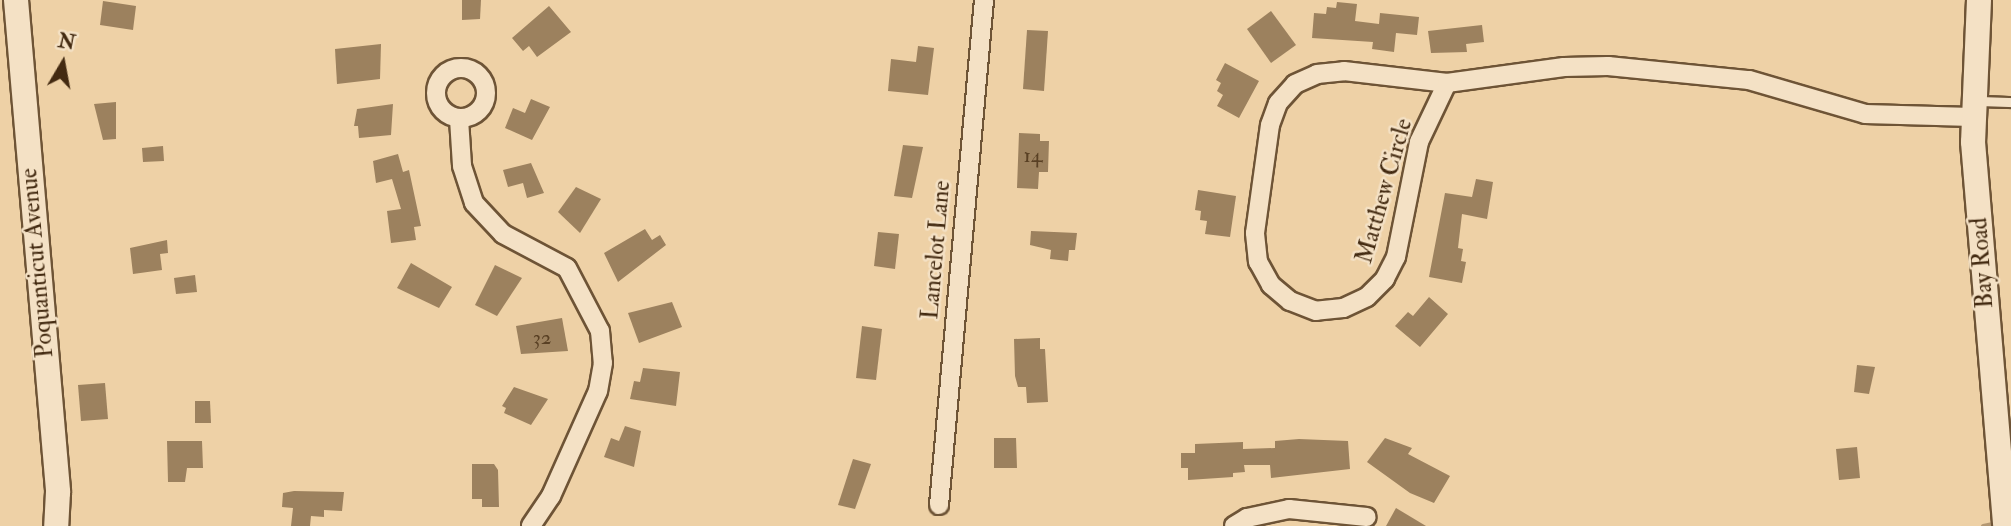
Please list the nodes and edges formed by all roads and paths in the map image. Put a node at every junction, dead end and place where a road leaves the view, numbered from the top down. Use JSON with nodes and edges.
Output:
{"nodes":[{"id":1,"x":16,"y":0,"type":"edge"},
{"id":2,"x":984,"y":0,"type":"edge"},
{"id":3,"x":1979,"y":0,"type":"edge"},
{"id":4,"x":1447,"y":83,"type":"junction"},
{"id":5,"x":2011,"y":102,"type":"edge"},
{"id":6,"x":1972,"y":109,"type":"junction"},
{"id":7,"x":459,"y":119,"type":"dead end"},
{"id":8,"x":939,"y":505,"type":"dead end"},
{"id":9,"x":1367,"y":517,"type":"dead end"},
{"id":10,"x":56,"y":526,"type":"edge"},
{"id":11,"x":531,"y":526,"type":"edge"},
{"id":12,"x":1234,"y":526,"type":"edge"},
{"id":13,"x":2005,"y":526,"type":"edge"}],
"edges":[{"from":1,"to":10,"type":"main road","name":"Poquanticut Avenue"},
{"from":2,"to":8,"type":"street","name":"Lancelot Lane"},
{"from":3,"to":6,"type":"main road","name":"Bay Road"},
{"from":4,"to":4,"type":"street","name":"Matthew Circle"},
{"from":4,"to":6,"type":"street","name":"Matthew Circle"},
{"from":5,"to":6,"type":"lane"},
{"from":6,"to":13,"type":"main road","name":"Bay Road"},
{"from":7,"to":11,"type":"street"},
{"from":9,"to":12,"type":"street"}]}
